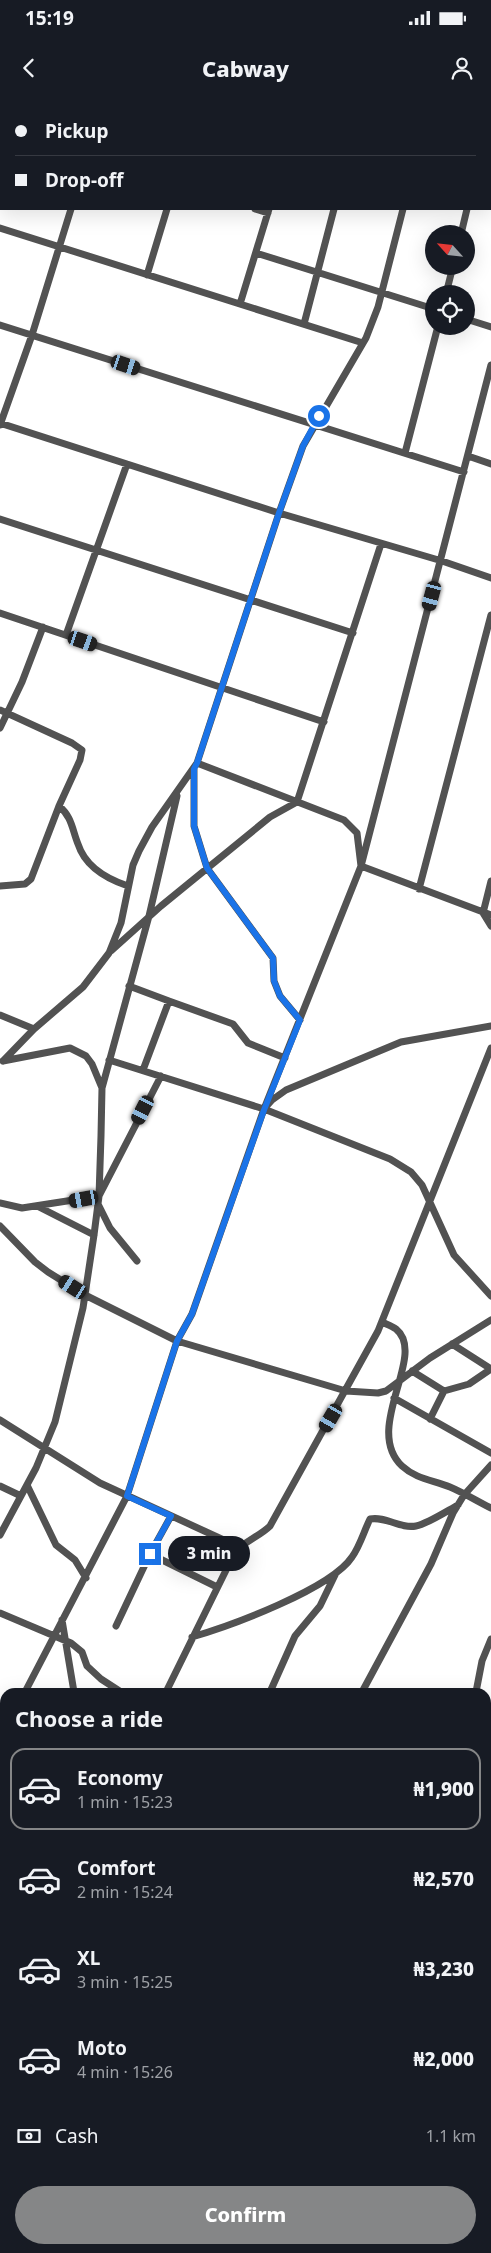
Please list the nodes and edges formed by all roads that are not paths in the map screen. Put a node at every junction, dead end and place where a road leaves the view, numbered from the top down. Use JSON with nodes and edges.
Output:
{"nodes":[{"id":1,"x":71,"y":210,"type":"edge"},
{"id":2,"x":167,"y":210,"type":"edge"},
{"id":3,"x":334,"y":210,"type":"edge"},
{"id":4,"x":403,"y":210,"type":"edge"},
{"id":5,"x":467,"y":210,"type":"edge"},
{"id":6,"x":268,"y":211,"type":"edge"},
{"id":7,"x":463,"y":225,"type":"edge"},
{"id":8,"x":0,"y":228,"type":"edge"},
{"id":9,"x":59,"y":248,"type":"junction"},
{"id":10,"x":256,"y":252,"type":"junction"},
{"id":11,"x":318,"y":272,"type":"junction"},
{"id":12,"x":147,"y":275,"type":"junction"},
{"id":13,"x":382,"y":292,"type":"junction"},
{"id":14,"x":240,"y":304,"type":"junction"},
{"id":15,"x":425,"y":306,"type":"edge"},
{"id":16,"x":475,"y":322,"type":"edge"},
{"id":17,"x":304,"y":324,"type":"junction"},
{"id":18,"x":0,"y":325,"type":"edge"},
{"id":19,"x":491,"y":327,"type":"edge"},
{"id":20,"x":32,"y":335,"type":"junction"},
{"id":21,"x":436,"y":335,"type":"edge"},
{"id":22,"x":363,"y":343,"type":"junction"},
{"id":23,"x":491,"y":365,"type":"edge"},
{"id":24,"x":0,"y":424,"type":"edge"},
{"id":25,"x":314,"y":425,"type":"junction"},
{"id":26,"x":404,"y":453,"type":"junction"},
{"id":27,"x":468,"y":456,"type":"junction"},
{"id":28,"x":127,"y":464,"type":"junction"},
{"id":29,"x":491,"y":464,"type":"edge"},
{"id":30,"x":464,"y":472,"type":"junction"},
{"id":31,"x":279,"y":513,"type":"junction"},
{"id":32,"x":0,"y":519,"type":"edge"},
{"id":33,"x":382,"y":544,"type":"junction"},
{"id":34,"x":96,"y":550,"type":"junction"},
{"id":35,"x":442,"y":561,"type":"junction"},
{"id":36,"x":491,"y":578,"type":"edge"},
{"id":37,"x":251,"y":599,"type":"junction"},
{"id":38,"x":0,"y":613,"type":"edge"},
{"id":39,"x":491,"y":615,"type":"edge"},
{"id":40,"x":43,"y":627,"type":"junction"},
{"id":41,"x":353,"y":633,"type":"junction"},
{"id":42,"x":66,"y":635,"type":"junction"},
{"id":43,"x":222,"y":687,"type":"junction"},
{"id":44,"x":4,"y":712,"type":"edge"},
{"id":45,"x":324,"y":722,"type":"junction"},
{"id":46,"x":0,"y":728,"type":"edge"},
{"id":47,"x":195,"y":766,"type":"junction"},
{"id":48,"x":179,"y":790,"type":"junction"},
{"id":49,"x":297,"y":802,"type":"junction"},
{"id":50,"x":59,"y":806,"type":"junction"},
{"id":51,"x":361,"y":866,"type":"junction"},
{"id":52,"x":207,"y":868,"type":"junction"},
{"id":53,"x":491,"y":881,"type":"edge"},
{"id":54,"x":0,"y":886,"type":"edge"},
{"id":55,"x":128,"y":886,"type":"junction"},
{"id":56,"x":420,"y":889,"type":"junction"},
{"id":57,"x":483,"y":913,"type":"junction"},
{"id":58,"x":149,"y":916,"type":"junction"},
{"id":59,"x":491,"y":916,"type":"edge"},
{"id":60,"x":491,"y":926,"type":"edge"},
{"id":61,"x":109,"y":953,"type":"junction"},
{"id":62,"x":129,"y":986,"type":"junction"},
{"id":63,"x":169,"y":1001,"type":"junction"},
{"id":64,"x":0,"y":1015,"type":"edge"},
{"id":65,"x":300,"y":1020,"type":"junction"},
{"id":66,"x":491,"y":1026,"type":"edge"},
{"id":67,"x":34,"y":1029,"type":"junction"},
{"id":68,"x":491,"y":1048,"type":"edge"},
{"id":69,"x":285,"y":1058,"type":"junction"},
{"id":70,"x":109,"y":1060,"type":"junction"},
{"id":71,"x":2,"y":1062,"type":"edge"},
{"id":72,"x":143,"y":1070,"type":"junction"},
{"id":73,"x":161,"y":1076,"type":"junction"},
{"id":74,"x":102,"y":1088,"type":"junction"},
{"id":75,"x":264,"y":1110,"type":"junction"},
{"id":76,"x":99,"y":1200,"type":"junction"},
{"id":77,"x":429,"y":1202,"type":"junction"},
{"id":78,"x":0,"y":1203,"type":"edge"},
{"id":79,"x":38,"y":1207,"type":"junction"},
{"id":80,"x":0,"y":1226,"type":"edge"},
{"id":81,"x":94,"y":1235,"type":"junction"},
{"id":82,"x":137,"y":1261,"type":"dead end"},
{"id":83,"x":85,"y":1295,"type":"junction"},
{"id":84,"x":491,"y":1296,"type":"edge"},
{"id":85,"x":491,"y":1320,"type":"edge"},
{"id":86,"x":382,"y":1322,"type":"junction"},
{"id":87,"x":177,"y":1341,"type":"junction"},
{"id":88,"x":452,"y":1344,"type":"junction"},
{"id":89,"x":491,"y":1369,"type":"edge"},
{"id":90,"x":412,"y":1371,"type":"junction"},
{"id":91,"x":398,"y":1382,"type":"junction"},
{"id":92,"x":346,"y":1391,"type":"junction"},
{"id":93,"x":444,"y":1391,"type":"junction"},
{"id":94,"x":394,"y":1398,"type":"junction"},
{"id":95,"x":430,"y":1419,"type":"junction"},
{"id":96,"x":0,"y":1420,"type":"edge"},
{"id":97,"x":45,"y":1447,"type":"junction"},
{"id":98,"x":491,"y":1453,"type":"edge"},
{"id":99,"x":491,"y":1465,"type":"edge"},
{"id":100,"x":0,"y":1486,"type":"edge"},
{"id":101,"x":27,"y":1486,"type":"junction"},
{"id":102,"x":464,"y":1495,"type":"junction"},
{"id":103,"x":21,"y":1496,"type":"junction"},
{"id":104,"x":127,"y":1496,"type":"junction"},
{"id":105,"x":458,"y":1505,"type":"junction"},
{"id":106,"x":491,"y":1508,"type":"edge"},
{"id":107,"x":171,"y":1516,"type":"junction"},
{"id":108,"x":0,"y":1535,"type":"edge"},
{"id":109,"x":239,"y":1547,"type":"junction"},
{"id":110,"x":150,"y":1554,"type":"junction"},
{"id":111,"x":335,"y":1575,"type":"junction"},
{"id":112,"x":86,"y":1578,"type":"junction"},
{"id":113,"x":217,"y":1587,"type":"junction"},
{"id":114,"x":0,"y":1613,"type":"edge"},
{"id":115,"x":62,"y":1620,"type":"junction"},
{"id":116,"x":116,"y":1626,"type":"dead end"},
{"id":117,"x":54,"y":1635,"type":"junction"},
{"id":118,"x":192,"y":1637,"type":"junction"},
{"id":119,"x":491,"y":1639,"type":"edge"},
{"id":120,"x":66,"y":1641,"type":"junction"},
{"id":121,"x":27,"y":1688,"type":"edge"},
{"id":122,"x":73,"y":1688,"type":"edge"},
{"id":123,"x":116,"y":1688,"type":"edge"},
{"id":124,"x":168,"y":1688,"type":"edge"},
{"id":125,"x":272,"y":1688,"type":"edge"},
{"id":126,"x":364,"y":1688,"type":"edge"},
{"id":127,"x":477,"y":1688,"type":"edge"}],
"edges":[{"from":1,"to":9,"type":"street"},
{"from":2,"to":12,"type":"street"},
{"from":3,"to":11,"type":"street"},
{"from":4,"to":13,"type":"street"},
{"from":5,"to":7,"type":"street"},
{"from":6,"to":10,"type":"street"},
{"from":8,"to":9,"type":"street"},
{"from":9,"to":12,"type":"street"},
{"from":9,"to":20,"type":"street"},
{"from":10,"to":11,"type":"street"},
{"from":10,"to":14,"type":"street"},
{"from":11,"to":13,"type":"street"},
{"from":11,"to":17,"type":"street"},
{"from":12,"to":14,"type":"street"},
{"from":13,"to":15,"type":"street"},
{"from":13,"to":22,"type":"street"},
{"from":14,"to":17,"type":"street"},
{"from":16,"to":19,"type":"street"},
{"from":17,"to":22,"type":"street"},
{"from":18,"to":20,"type":"street"},
{"from":20,"to":24,"type":"street"},
{"from":20,"to":25,"type":"street"},
{"from":21,"to":26,"type":"street"},
{"from":22,"to":25,"type":"street"},
{"from":23,"to":27,"type":"street"},
{"from":24,"to":28,"type":"street"},
{"from":25,"to":26,"type":"street"},
{"from":25,"to":31,"type":"street"},
{"from":26,"to":30,"type":"street"},
{"from":27,"to":29,"type":"street"},
{"from":27,"to":30,"type":"street"},
{"from":28,"to":31,"type":"street"},
{"from":28,"to":34,"type":"street"},
{"from":30,"to":35,"type":"street"},
{"from":31,"to":33,"type":"street"},
{"from":31,"to":37,"type":"street"},
{"from":32,"to":34,"type":"street"},
{"from":33,"to":35,"type":"street"},
{"from":33,"to":41,"type":"street"},
{"from":34,"to":37,"type":"street"},
{"from":34,"to":42,"type":"street"},
{"from":35,"to":36,"type":"street"},
{"from":35,"to":51,"type":"street"},
{"from":37,"to":41,"type":"street"},
{"from":37,"to":43,"type":"street"},
{"from":38,"to":40,"type":"street"},
{"from":39,"to":56,"type":"street"},
{"from":40,"to":42,"type":"street"},
{"from":40,"to":44,"type":"street"},
{"from":41,"to":45,"type":"street"},
{"from":42,"to":43,"type":"street"},
{"from":43,"to":45,"type":"street"},
{"from":43,"to":47,"type":"street"},
{"from":44,"to":46,"type":"street"},
{"from":44,"to":50,"type":"street"},
{"from":45,"to":49,"type":"street"},
{"from":47,"to":48,"type":"street"},
{"from":47,"to":49,"type":"street"},
{"from":47,"to":52,"type":"street"},
{"from":48,"to":55,"type":"street"},
{"from":48,"to":58,"type":"street"},
{"from":49,"to":51,"type":"street"},
{"from":49,"to":52,"type":"street"},
{"from":50,"to":54,"type":"street"},
{"from":50,"to":55,"type":"street"},
{"from":51,"to":56,"type":"street"},
{"from":51,"to":65,"type":"street"},
{"from":52,"to":58,"type":"street"},
{"from":52,"to":65,"type":"street"},
{"from":53,"to":57,"type":"street"},
{"from":55,"to":61,"type":"street"},
{"from":56,"to":57,"type":"street"},
{"from":57,"to":59,"type":"street"},
{"from":57,"to":60,"type":"street"},
{"from":58,"to":61,"type":"street"},
{"from":58,"to":62,"type":"street"},
{"from":61,"to":67,"type":"street"},
{"from":62,"to":63,"type":"street"},
{"from":62,"to":70,"type":"street"},
{"from":63,"to":69,"type":"street"},
{"from":63,"to":72,"type":"street"},
{"from":64,"to":67,"type":"street"},
{"from":65,"to":69,"type":"street"},
{"from":66,"to":75,"type":"street"},
{"from":67,"to":71,"type":"street"},
{"from":68,"to":77,"type":"street"},
{"from":69,"to":75,"type":"street"},
{"from":70,"to":72,"type":"street"},
{"from":70,"to":74,"type":"street"},
{"from":71,"to":74,"type":"street"},
{"from":72,"to":73,"type":"street"},
{"from":73,"to":75,"type":"street"},
{"from":73,"to":76,"type":"street"},
{"from":74,"to":76,"type":"street"},
{"from":75,"to":77,"type":"street"},
{"from":75,"to":87,"type":"street"},
{"from":76,"to":79,"type":"street"},
{"from":76,"to":81,"type":"street"},
{"from":76,"to":82,"type":"street"},
{"from":77,"to":84,"type":"street"},
{"from":77,"to":86,"type":"street"},
{"from":78,"to":79,"type":"street"},
{"from":79,"to":81,"type":"street"},
{"from":80,"to":83,"type":"street"},
{"from":81,"to":83,"type":"street"},
{"from":83,"to":87,"type":"street"},
{"from":83,"to":97,"type":"street"},
{"from":85,"to":88,"type":"street"},
{"from":86,"to":91,"type":"street"},
{"from":86,"to":92,"type":"street"},
{"from":87,"to":92,"type":"street"},
{"from":87,"to":104,"type":"street"},
{"from":88,"to":89,"type":"street"},
{"from":88,"to":90,"type":"street"},
{"from":89,"to":93,"type":"street"},
{"from":90,"to":91,"type":"street"},
{"from":90,"to":93,"type":"street"},
{"from":91,"to":92,"type":"street"},
{"from":91,"to":94,"type":"street"},
{"from":92,"to":109,"type":"street"},
{"from":93,"to":95,"type":"street"},
{"from":94,"to":95,"type":"street"},
{"from":94,"to":102,"type":"street"},
{"from":95,"to":98,"type":"street"},
{"from":96,"to":97,"type":"street"},
{"from":97,"to":101,"type":"street"},
{"from":97,"to":104,"type":"street"},
{"from":99,"to":102,"type":"street"},
{"from":100,"to":103,"type":"street"},
{"from":101,"to":103,"type":"street"},
{"from":101,"to":112,"type":"street"},
{"from":102,"to":105,"type":"street"},
{"from":102,"to":106,"type":"street"},
{"from":103,"to":108,"type":"street"},
{"from":104,"to":107,"type":"street"},
{"from":104,"to":112,"type":"street"},
{"from":105,"to":111,"type":"street"},
{"from":105,"to":126,"type":"street"},
{"from":107,"to":109,"type":"street"},
{"from":107,"to":110,"type":"street"},
{"from":109,"to":113,"type":"street"},
{"from":110,"to":113,"type":"street"},
{"from":110,"to":116,"type":"street"},
{"from":111,"to":118,"type":"street"},
{"from":111,"to":125,"type":"street"},
{"from":112,"to":115,"type":"street"},
{"from":113,"to":118,"type":"street"},
{"from":114,"to":117,"type":"street"},
{"from":115,"to":117,"type":"street"},
{"from":115,"to":120,"type":"street"},
{"from":117,"to":120,"type":"street"},
{"from":117,"to":121,"type":"street"},
{"from":118,"to":124,"type":"street"},
{"from":119,"to":127,"type":"street"},
{"from":120,"to":122,"type":"street"},
{"from":120,"to":123,"type":"street"}]}
